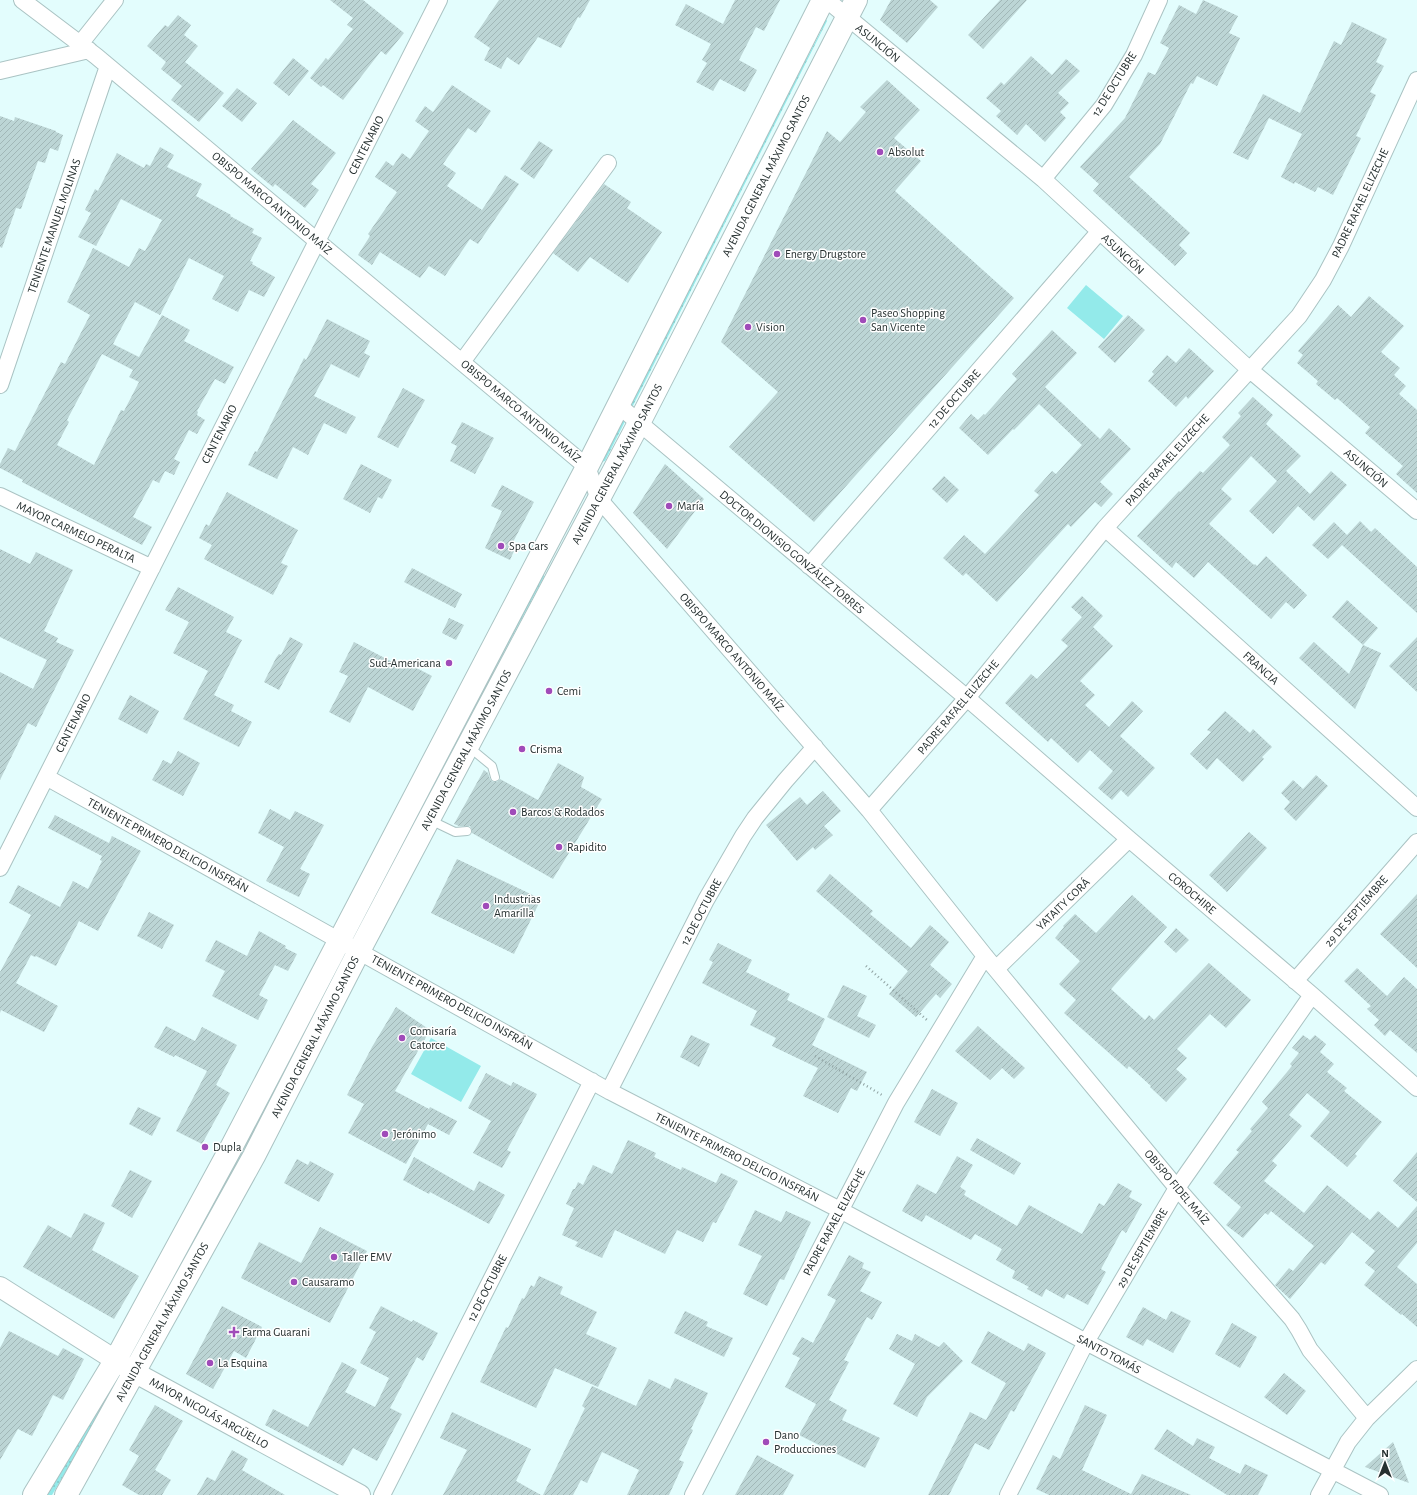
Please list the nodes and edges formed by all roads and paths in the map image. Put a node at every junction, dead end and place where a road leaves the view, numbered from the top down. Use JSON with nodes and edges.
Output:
{"nodes":[{"id":1,"x":22,"y":0,"type":"edge"},
{"id":2,"x":116,"y":0,"type":"edge"},
{"id":3,"x":439,"y":0,"type":"edge"},
{"id":4,"x":823,"y":0,"type":"edge"},
{"id":5,"x":827,"y":0,"type":"edge"},
{"id":6,"x":1159,"y":0,"type":"edge"},
{"id":7,"x":851,"y":9,"type":"edge"},
{"id":8,"x":84,"y":47,"type":"junction"},
{"id":9,"x":108,"y":66,"type":"junction"},
{"id":10,"x":0,"y":71,"type":"edge"},
{"id":11,"x":1417,"y":80,"type":"edge"},
{"id":12,"x":608,"y":163,"type":"dead end"},
{"id":13,"x":1043,"y":179,"type":"junction"},
{"id":14,"x":1100,"y":232,"type":"junction"},
{"id":15,"x":317,"y":241,"type":"junction"},
{"id":16,"x":462,"y":362,"type":"junction"},
{"id":17,"x":1250,"y":370,"type":"junction"},
{"id":18,"x":0,"y":385,"type":"edge"},
{"id":19,"x":618,"y":405,"type":"junction"},
{"id":20,"x":639,"y":423,"type":"junction"},
{"id":21,"x":587,"y":467,"type":"junction"},
{"id":22,"x":0,"y":496,"type":"edge"},
{"id":23,"x":599,"y":499,"type":"junction"},
{"id":24,"x":1417,"y":511,"type":"edge"},
{"id":25,"x":1105,"y":528,"type":"junction"},
{"id":26,"x":809,"y":566,"type":"junction"},
{"id":27,"x":152,"y":568,"type":"junction"},
{"id":28,"x":967,"y":698,"type":"junction"},
{"id":29,"x":468,"y":746,"type":"junction"},
{"id":30,"x":815,"y":748,"type":"junction"},
{"id":31,"x":46,"y":777,"type":"junction"},
{"id":32,"x":495,"y":777,"type":"dead end"},
{"id":33,"x":1417,"y":808,"type":"edge"},
{"id":34,"x":870,"y":810,"type":"junction"},
{"id":35,"x":429,"y":820,"type":"junction"},
{"id":36,"x":467,"y":831,"type":"dead end"},
{"id":37,"x":1129,"y":840,"type":"junction"},
{"id":38,"x":1417,"y":842,"type":"edge"},
{"id":39,"x":0,"y":868,"type":"edge"},
{"id":40,"x":340,"y":940,"type":"junction"},
{"id":41,"x":359,"y":951,"type":"junction"},
{"id":42,"x":985,"y":956,"type":"junction"},
{"id":43,"x":866,"y":966,"type":"dead end"},
{"id":44,"x":996,"y":969,"type":"junction"},
{"id":45,"x":1295,"y":981,"type":"junction"},
{"id":46,"x":1312,"y":995,"type":"junction"},
{"id":47,"x":940,"y":1031,"type":"junction"},
{"id":48,"x":815,"y":1056,"type":"dead end"},
{"id":49,"x":592,"y":1081,"type":"junction"},
{"id":50,"x":1417,"y":1088,"type":"edge"},
{"id":51,"x":609,"y":1091,"type":"junction"},
{"id":52,"x":896,"y":1103,"type":"junction"},
{"id":53,"x":1177,"y":1188,"type":"junction"},
{"id":54,"x":840,"y":1210,"type":"junction"},
{"id":55,"x":0,"y":1287,"type":"edge"},
{"id":56,"x":1086,"y":1342,"type":"junction"},
{"id":57,"x":115,"y":1361,"type":"junction"},
{"id":58,"x":1417,"y":1369,"type":"edge"},
{"id":59,"x":134,"y":1372,"type":"junction"},
{"id":60,"x":1366,"y":1418,"type":"junction"},
{"id":61,"x":1332,"y":1470,"type":"junction"},
{"id":62,"x":34,"y":1495,"type":"edge"},
{"id":63,"x":66,"y":1495,"type":"edge"},
{"id":64,"x":360,"y":1495,"type":"edge"},
{"id":65,"x":382,"y":1495,"type":"edge"},
{"id":66,"x":693,"y":1495,"type":"edge"},
{"id":67,"x":1008,"y":1495,"type":"edge"},
{"id":68,"x":1319,"y":1495,"type":"edge"},
{"id":69,"x":1380,"y":1495,"type":"edge"}],
"edges":[{"from":1,"to":8,"type":"street","name":"OBISPO MARCO ANTONIO MAÍZ"},
{"from":2,"to":8,"type":"street"},
{"from":3,"to":15,"type":"street","name":"CENTENARIO"},
{"from":4,"to":19,"type":"main road","name":"AVENIDA GENERAL MÁXIMO SANTOS"},
{"from":5,"to":7,"type":"street","name":"ASUNCIÓN"},
{"from":6,"to":13,"type":"street","name":"12 DE OCTUBRE"},
{"from":7,"to":13,"type":"street","name":"ASUNCIÓN"},
{"from":7,"to":20,"type":"main road","name":"AVENIDA GENERAL MÁXIMO SANTOS"},
{"from":8,"to":9,"type":"street","name":"OBISPO MARCO ANTONIO MAÍZ"},
{"from":8,"to":10,"type":"street"},
{"from":9,"to":15,"type":"street","name":"OBISPO MARCO ANTONIO MAÍZ"},
{"from":9,"to":18,"type":"street","name":"TENIENTE MANUEL MOLINAS"},
{"from":11,"to":17,"type":"street","name":"PADRE RAFAEL ELIZECHE"},
{"from":12,"to":16,"type":"street"},
{"from":13,"to":14,"type":"street","name":"ASUNCIÓN"},
{"from":14,"to":17,"type":"street","name":"ASUNCIÓN"},
{"from":14,"to":26,"type":"street","name":"12 DE OCTUBRE"},
{"from":15,"to":16,"type":"street","name":"OBISPO MARCO ANTONIO MAÍZ"},
{"from":15,"to":27,"type":"street","name":"CENTENARIO"},
{"from":16,"to":21,"type":"street","name":"OBISPO MARCO ANTONIO MAÍZ"},
{"from":17,"to":24,"type":"street","name":"ASUNCIÓN"},
{"from":17,"to":25,"type":"street","name":"PADRE RAFAEL ELIZECHE"},
{"from":19,"to":20,"type":"street","name":"DOCTOR DIONISIO GONZÁLEZ TORRES"},
{"from":19,"to":21,"type":"main road","name":"AVENIDA GENERAL MÁXIMO SANTOS"},
{"from":20,"to":23,"type":"main road","name":"AVENIDA GENERAL MÁXIMO SANTOS"},
{"from":20,"to":26,"type":"street","name":"DOCTOR DIONISIO GONZÁLEZ TORRES"},
{"from":21,"to":23,"type":"street","name":"OBISPO MARCO ANTONIO MAÍZ"},
{"from":21,"to":40,"type":"main road","name":"AVENIDA GENERAL MÁXIMO SANTOS"},
{"from":22,"to":27,"type":"street","name":"MAYOR CARMELO PERALTA"},
{"from":23,"to":29,"type":"main road","name":"AVENIDA GENERAL MÁXIMO SANTOS"},
{"from":23,"to":30,"type":"street","name":"OBISPO MARCO ANTONIO MAÍZ"},
{"from":25,"to":28,"type":"street","name":"PADRE RAFAEL ELIZECHE"},
{"from":25,"to":33,"type":"street","name":"FRANCIA"},
{"from":26,"to":28,"type":"street","name":"DOCTOR DIONISIO GONZÁLEZ TORRES"},
{"from":27,"to":31,"type":"street","name":"CENTENARIO"},
{"from":28,"to":34,"type":"street","name":"PADRE RAFAEL ELIZECHE"},
{"from":28,"to":37,"type":"street","name":"COROCHIRE"},
{"from":29,"to":32,"type":"lane"},
{"from":29,"to":35,"type":"main road","name":"AVENIDA GENERAL MÁXIMO SANTOS"},
{"from":30,"to":34,"type":"street","name":"OBISPO MARCO ANTONIO MAÍZ"},
{"from":30,"to":51,"type":"street","name":"12 DE OCTUBRE"},
{"from":31,"to":39,"type":"street","name":"CENTENARIO"},
{"from":31,"to":40,"type":"street","name":"TENIENTE PRIMERO DELICIO INSFRÁN"},
{"from":34,"to":42,"type":"street","name":"OBISPO MARCO ANTONIO MAÍZ"},
{"from":35,"to":36,"type":"lane"},
{"from":35,"to":41,"type":"main road","name":"AVENIDA GENERAL MÁXIMO SANTOS"},
{"from":37,"to":44,"type":"street","name":"YATAITY CORÁ"},
{"from":37,"to":45,"type":"street","name":"COROCHIRE"},
{"from":38,"to":45,"type":"street","name":"29 DE SEPTIEMBRE"},
{"from":40,"to":41,"type":"street","name":"TENIENTE PRIMERO DELICIO INSFRÁN"},
{"from":40,"to":57,"type":"main road","name":"AVENIDA GENERAL MÁXIMO SANTOS"},
{"from":41,"to":49,"type":"street","name":"TENIENTE PRIMERO DELICIO INSFRÁN"},
{"from":41,"to":59,"type":"main road","name":"AVENIDA GENERAL MÁXIMO SANTOS"},
{"from":42,"to":44,"type":"street","name":"OBISPO FIDEL MAÍZ"},
{"from":42,"to":47,"type":"street","name":"PADRE RAFAEL ELIZECHE"},
{"from":43,"to":47,"type":"path"},
{"from":44,"to":53,"type":"street","name":"OBISPO FIDEL MAÍZ"},
{"from":45,"to":46,"type":"street","name":"COROCHIRE"},
{"from":46,"to":50,"type":"street","name":"COROCHIRE"},
{"from":46,"to":53,"type":"street","name":"29 DE SEPTIEMBRE"},
{"from":47,"to":52,"type":"street","name":"PADRE RAFAEL ELIZECHE"},
{"from":48,"to":52,"type":"path"},
{"from":49,"to":51,"type":"street","name":"TENIENTE PRIMERO DELICIO INSFRÁN"},
{"from":49,"to":65,"type":"street","name":"12 DE OCTUBRE"},
{"from":51,"to":54,"type":"street","name":"TENIENTE PRIMERO DELICIO INSFRÁN"},
{"from":52,"to":54,"type":"street","name":"PADRE RAFAEL ELIZECHE"},
{"from":53,"to":56,"type":"street","name":"29 DE SEPTIEMBRE"},
{"from":53,"to":60,"type":"street","name":"OBISPO FIDEL MAÍZ"},
{"from":54,"to":56,"type":"street","name":"SANTO TOMÁS"},
{"from":54,"to":66,"type":"street","name":"PADRE RAFAEL ELIZECHE"},
{"from":55,"to":57,"type":"street","name":"MAYOR NICOLÁS ARGÜELLO"},
{"from":56,"to":61,"type":"street","name":"SANTO TOMÁS"},
{"from":56,"to":67,"type":"street","name":"29 DE SEPTIEMBRE"},
{"from":57,"to":59,"type":"street","name":"MAYOR NICOLÁS ARGÜELLO"},
{"from":57,"to":62,"type":"main road","name":"AVENIDA GENERAL MÁXIMO SANTOS"},
{"from":58,"to":60,"type":"street"},
{"from":59,"to":63,"type":"main road","name":"AVENIDA GENERAL MÁXIMO SANTOS"},
{"from":59,"to":64,"type":"street","name":"MAYOR NICOLÁS ARGÜELLO"},
{"from":60,"to":61,"type":"street"},
{"from":61,"to":68,"type":"street"},
{"from":61,"to":69,"type":"street","name":"SANTO TOMÁS"}]}
